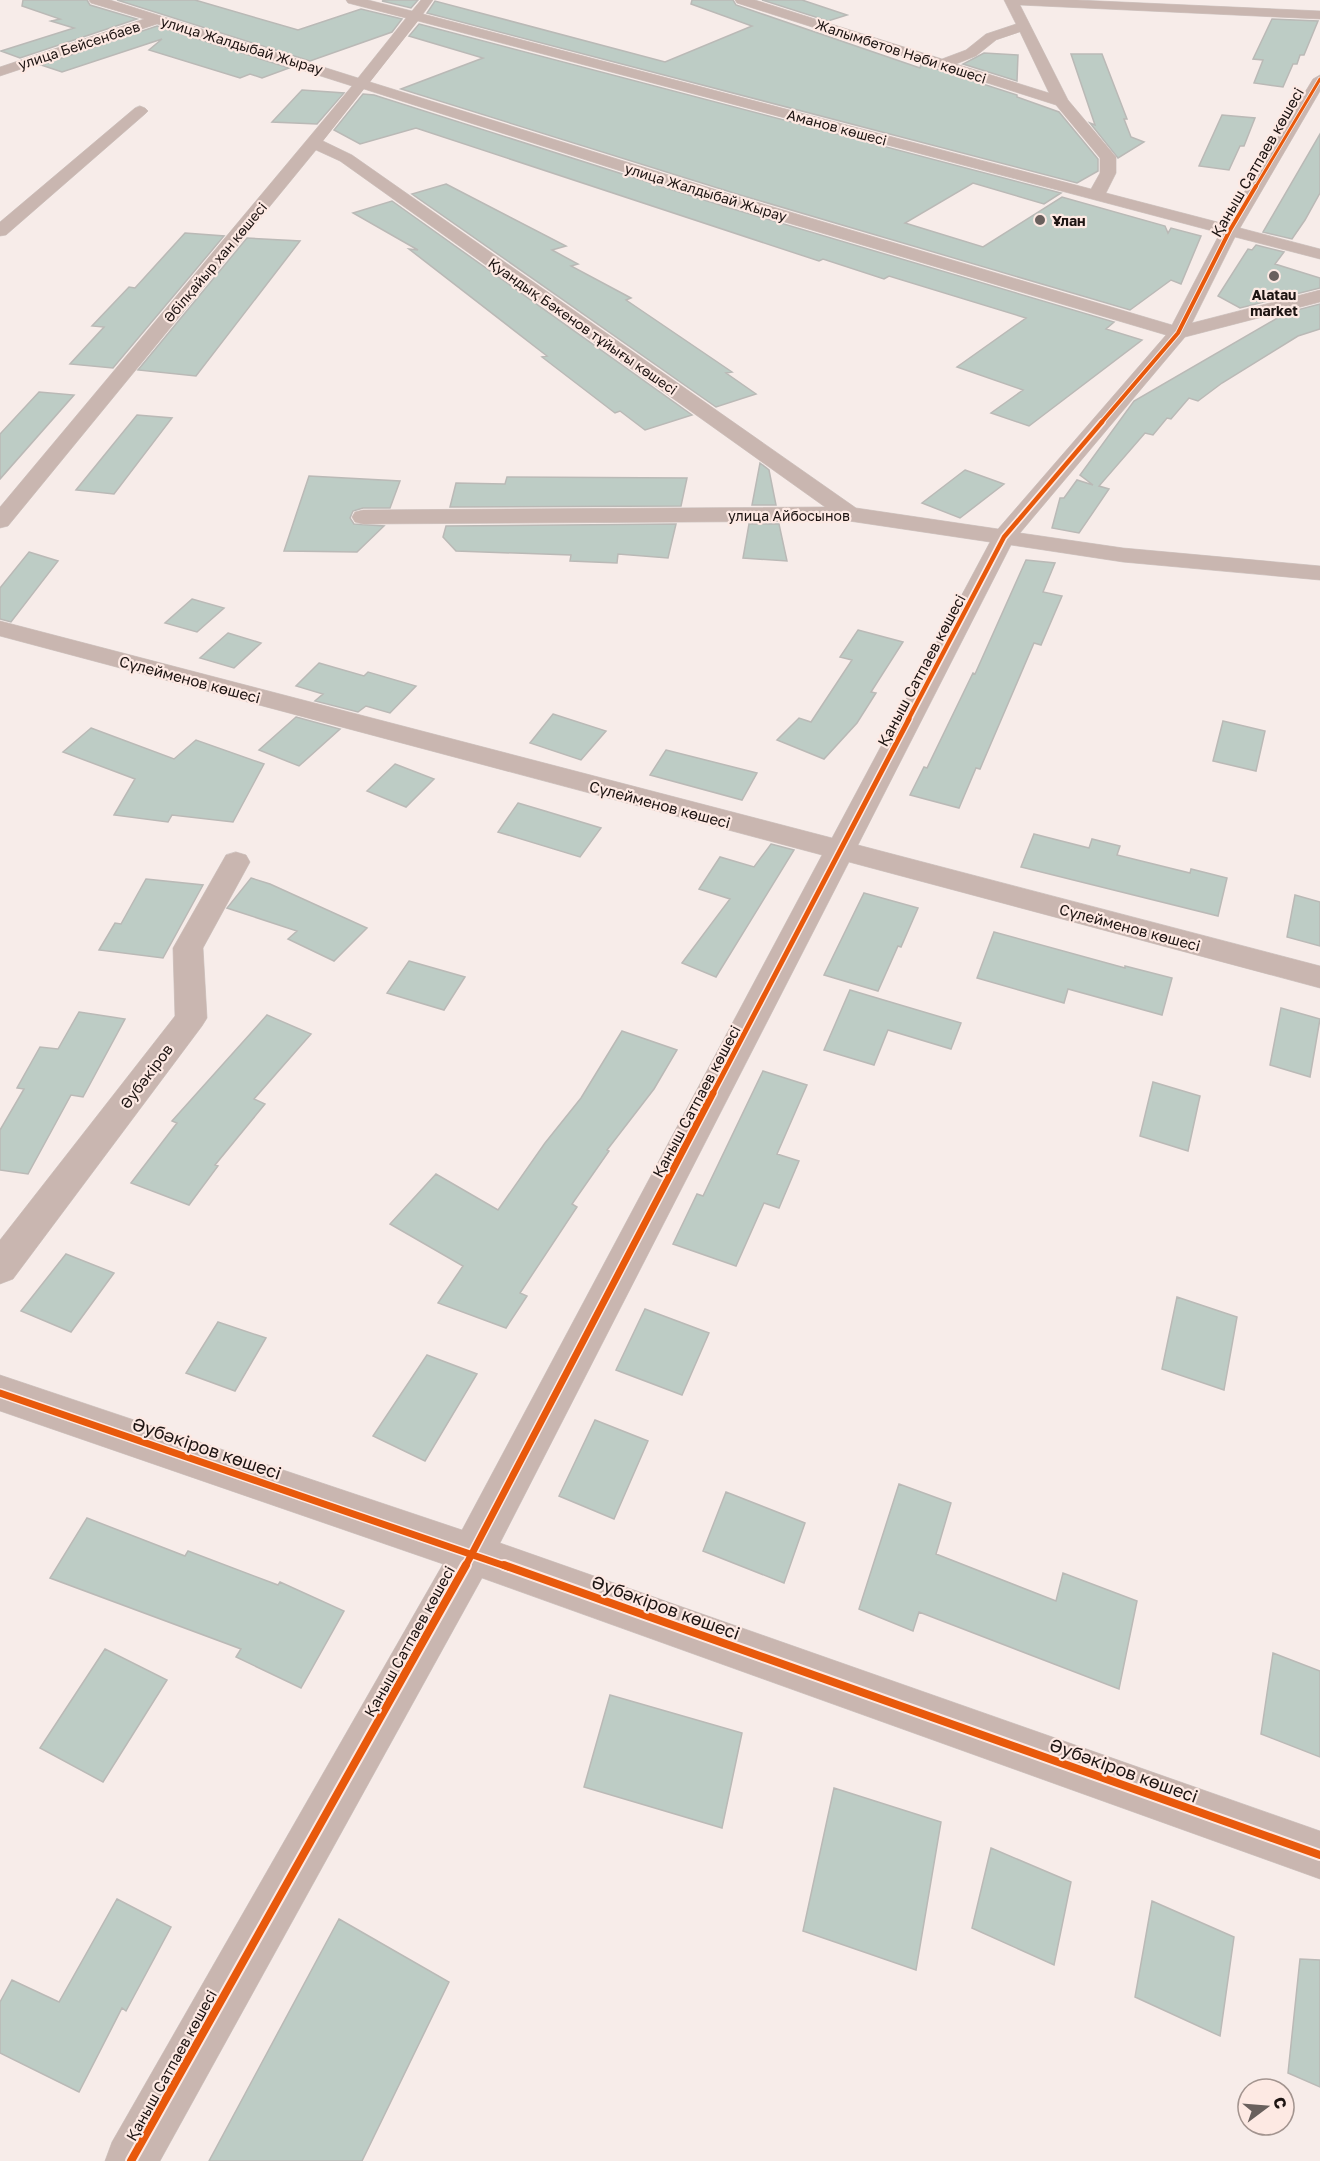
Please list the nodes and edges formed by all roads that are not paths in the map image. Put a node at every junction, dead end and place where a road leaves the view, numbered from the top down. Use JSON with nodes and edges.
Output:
{"nodes":[{"id":1,"x":96,"y":0,"type":"edge"},
{"id":2,"x":353,"y":0,"type":"edge"},
{"id":3,"x":429,"y":0,"type":"edge"},
{"id":4,"x":742,"y":0,"type":"edge"},
{"id":5,"x":1012,"y":1,"type":"edge"},
{"id":6,"x":1228,"y":6,"type":"edge"},
{"id":7,"x":1320,"y":15,"type":"edge"},
{"id":8,"x":415,"y":16,"type":"junction"},
{"id":9,"x":158,"y":19,"type":"junction"},
{"id":10,"x":1025,"y":25,"type":"junction"},
{"id":11,"x":942,"y":64,"type":"junction"},
{"id":12,"x":0,"y":72,"type":"edge"},
{"id":13,"x":1320,"y":79,"type":"edge"},
{"id":14,"x":362,"y":83,"type":"junction"},
{"id":15,"x":1061,"y":102,"type":"junction"},
{"id":16,"x":141,"y":111,"type":"dead end"},
{"id":17,"x":314,"y":143,"type":"junction"},
{"id":18,"x":1096,"y":195,"type":"junction"},
{"id":19,"x":1230,"y":230,"type":"junction"},
{"id":20,"x":0,"y":231,"type":"edge"},
{"id":21,"x":1320,"y":254,"type":"edge"},
{"id":22,"x":1320,"y":296,"type":"edge"},
{"id":23,"x":1178,"y":333,"type":"junction"},
{"id":24,"x":849,"y":514,"type":"junction"},
{"id":25,"x":363,"y":517,"type":"dead end"},
{"id":26,"x":0,"y":521,"type":"edge"},
{"id":27,"x":1004,"y":537,"type":"junction"},
{"id":28,"x":1320,"y":573,"type":"edge"},
{"id":29,"x":0,"y":628,"type":"edge"},
{"id":30,"x":840,"y":851,"type":"junction"},
{"id":31,"x":236,"y":862,"type":"dead end"},
{"id":32,"x":1320,"y":977,"type":"edge"},
{"id":33,"x":0,"y":1268,"type":"edge"},
{"id":34,"x":0,"y":1393,"type":"edge"},
{"id":35,"x":472,"y":1554,"type":"junction"},
{"id":36,"x":1320,"y":1855,"type":"edge"},
{"id":37,"x":131,"y":2161,"type":"edge"}],
"edges":[{"from":1,"to":9,"type":"street","name":"улица Жалдыбай Жырау"},
{"from":2,"to":8,"type":"street","name":"Аманов көшесі"},
{"from":3,"to":8,"type":"street","name":"Әбілқайыр хан көшесі"},
{"from":4,"to":11,"type":"street","name":"Жалымбетов Нәби көшесі"},
{"from":5,"to":6,"type":"street"},
{"from":5,"to":10,"type":"street"},
{"from":6,"to":7,"type":"street"},
{"from":8,"to":14,"type":"street","name":"Әбілқайыр хан көшесі"},
{"from":8,"to":18,"type":"street","name":"Аманов көшесі"},
{"from":9,"to":12,"type":"street","name":"улица Бейсенбаев"},
{"from":9,"to":14,"type":"street","name":"улица Жалдыбай Жырау"},
{"from":10,"to":11,"type":"street"},
{"from":10,"to":15,"type":"street"},
{"from":11,"to":15,"type":"street","name":"Жалымбетов Нәби көшесі"},
{"from":13,"to":19,"type":"street","name":"Қаныш Сатпаев көшесі"},
{"from":14,"to":17,"type":"street","name":"Әбілқайыр хан көшесі"},
{"from":14,"to":23,"type":"street","name":"улица Жалдыбай Жырау"},
{"from":15,"to":18,"type":"street"},
{"from":16,"to":20,"type":"street"},
{"from":17,"to":24,"type":"street","name":"Қуандық Бәкенов тұйығы көшесі"},
{"from":17,"to":26,"type":"street","name":"Әбілқайыр хан көшесі"},
{"from":18,"to":19,"type":"street","name":"Аманов көшесі"},
{"from":19,"to":21,"type":"street","name":"Аманов көшесі"},
{"from":19,"to":23,"type":"street","name":"Қаныш Сатпаев көшесі"},
{"from":22,"to":23,"type":"street"},
{"from":23,"to":27,"type":"street","name":"Қаныш Сатпаев көшесі"},
{"from":24,"to":25,"type":"street","name":"улица Айбосынов"},
{"from":24,"to":27,"type":"street","name":"улица Айбосынов"},
{"from":27,"to":28,"type":"street","name":"улица Айбосынов"},
{"from":27,"to":30,"type":"street","name":"Қаныш Сатпаев көшесі"},
{"from":29,"to":30,"type":"street","name":"Сүлейменов көшесі"},
{"from":30,"to":32,"type":"street","name":"Сүлейменов көшесі"},
{"from":30,"to":35,"type":"street","name":"Қаныш Сатпаев көшесі"},
{"from":31,"to":33,"type":"street","name":"Әубәкіров"},
{"from":34,"to":35,"type":"street","name":"Әубәкіров көшесі"},
{"from":35,"to":36,"type":"street","name":"Әубәкіров көшесі"},
{"from":35,"to":37,"type":"street","name":"Қаныш Сатпаев көшесі"}]}
